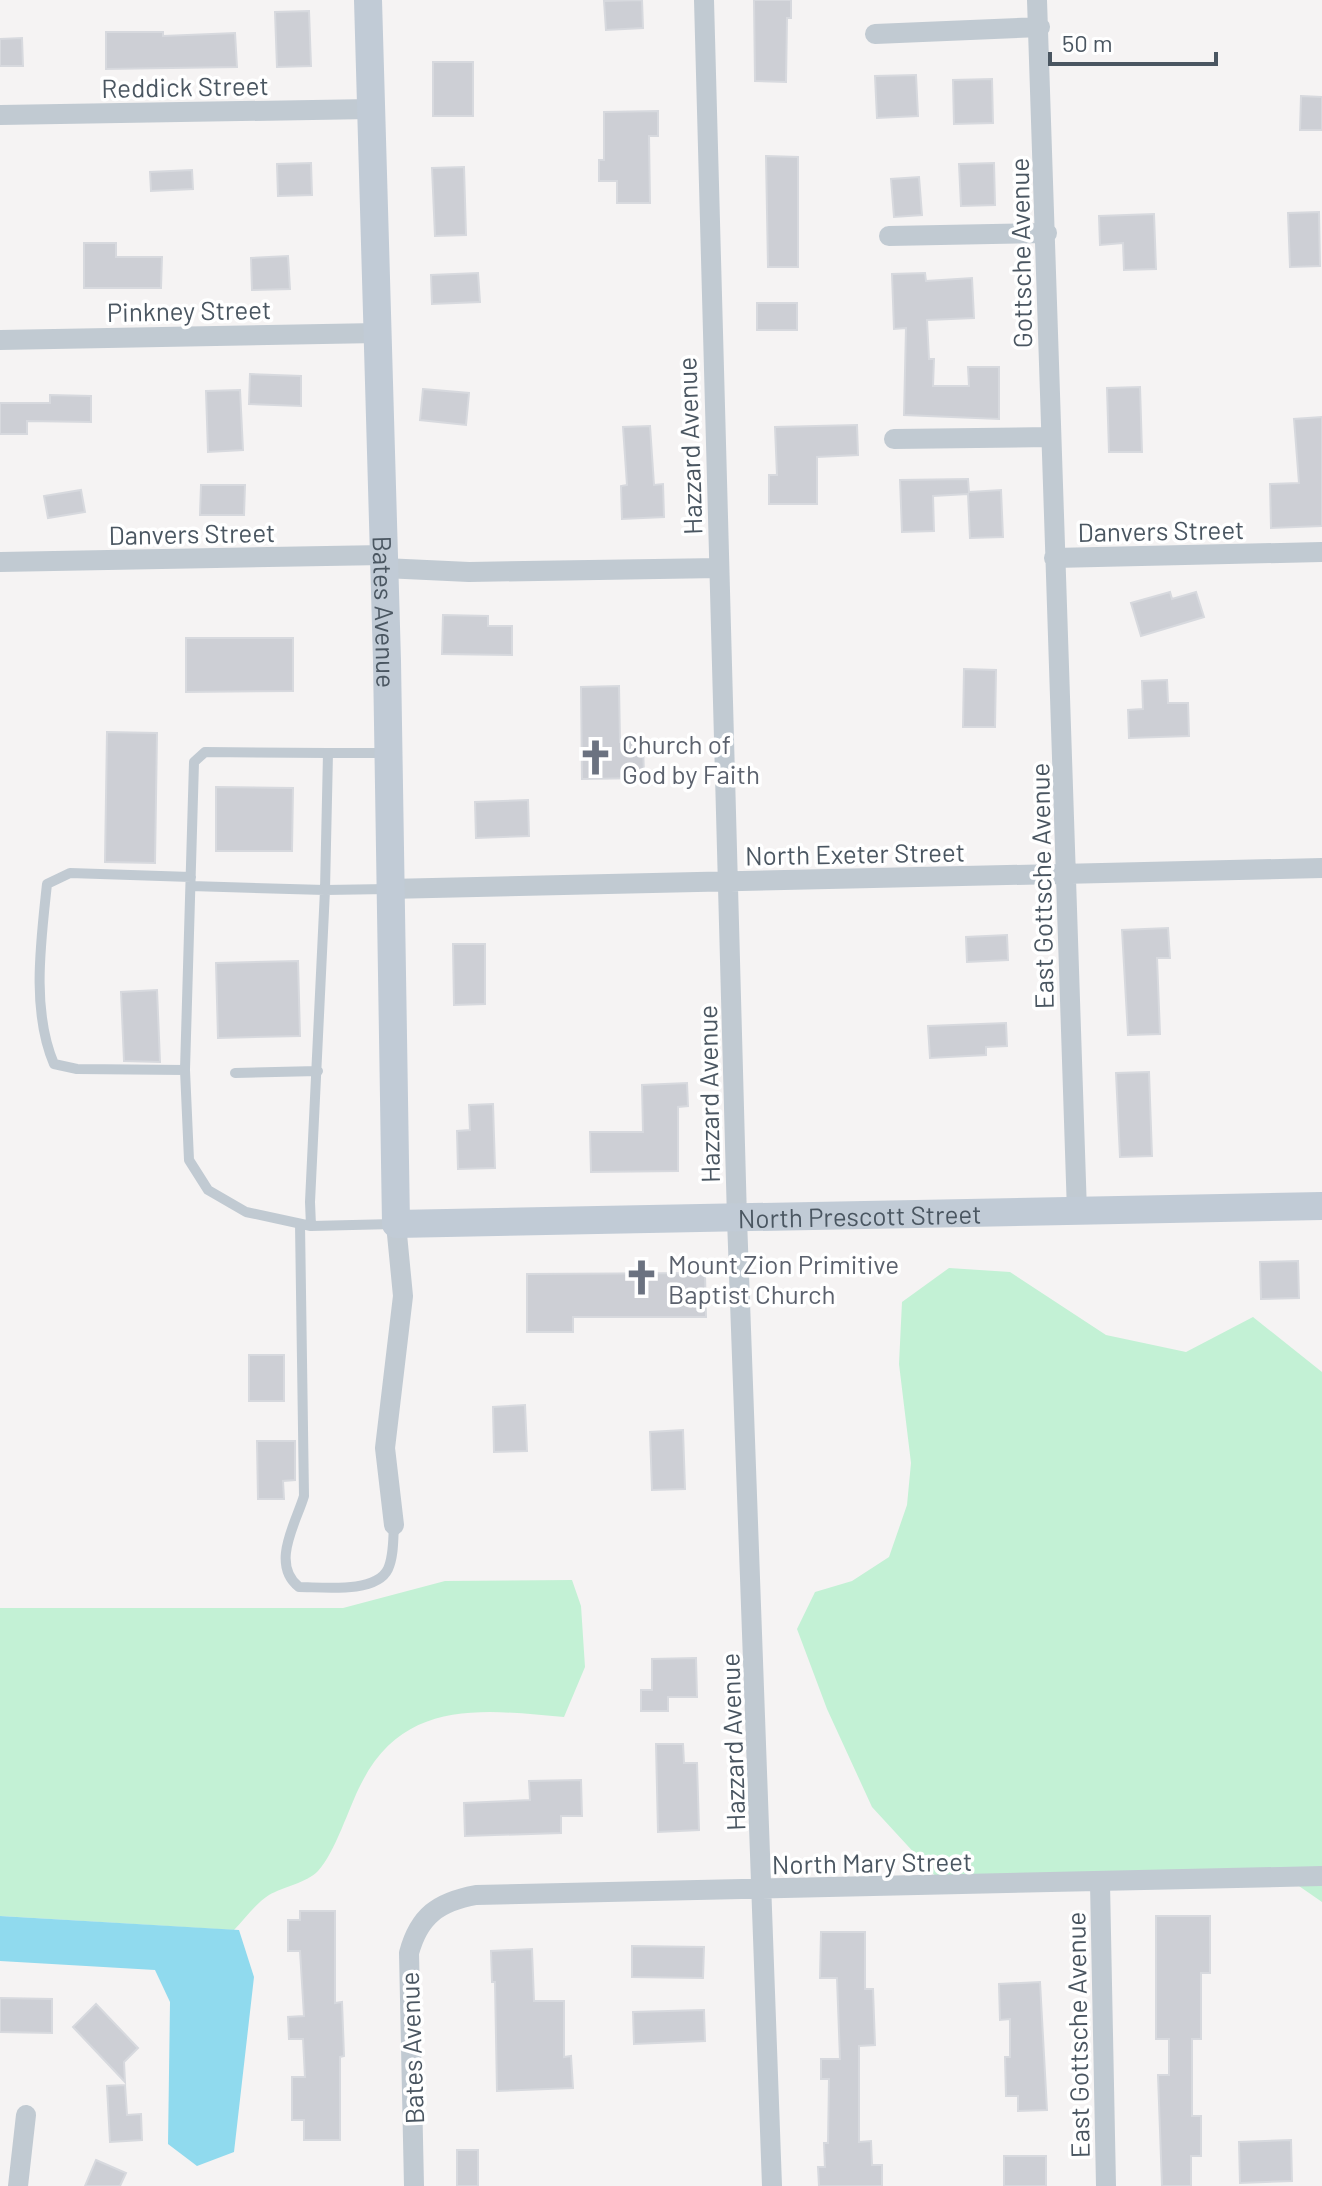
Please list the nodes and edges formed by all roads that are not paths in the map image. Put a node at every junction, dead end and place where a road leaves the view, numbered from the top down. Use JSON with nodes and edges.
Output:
{"nodes":[{"id":1,"x":368,"y":0,"type":"edge"},
{"id":2,"x":704,"y":0,"type":"edge"},
{"id":3,"x":1037,"y":0,"type":"edge"},
{"id":4,"x":1040,"y":27,"type":"junction"},
{"id":5,"x":875,"y":34,"type":"dead end"},
{"id":6,"x":371,"y":109,"type":"junction"},
{"id":7,"x":0,"y":115,"type":"edge"},
{"id":8,"x":1047,"y":233,"type":"junction"},
{"id":9,"x":889,"y":236,"type":"dead end"},
{"id":10,"x":378,"y":333,"type":"junction"},
{"id":11,"x":0,"y":340,"type":"edge"},
{"id":12,"x":1050,"y":437,"type":"junction"},
{"id":13,"x":894,"y":439,"type":"dead end"},
{"id":14,"x":1052,"y":505,"type":"joint"},
{"id":15,"x":1322,"y":552,"type":"edge"},
{"id":16,"x":1054,"y":558,"type":"junction"},
{"id":17,"x":0,"y":562,"type":"edge"},
{"id":18,"x":384,"y":562,"type":"junction"},
{"id":19,"x":719,"y":568,"type":"junction"},
{"id":20,"x":328,"y":753,"type":"junction"},
{"id":21,"x":388,"y":753,"type":"junction"},
{"id":22,"x":1322,"y":868,"type":"edge"},
{"id":23,"x":1068,"y":875,"type":"junction"},
{"id":24,"x":191,"y":882,"type":"junction"},
{"id":25,"x":730,"y":882,"type":"junction"},
{"id":26,"x":388,"y":889,"type":"junction"},
{"id":27,"x":325,"y":890,"type":"junction"},
{"id":28,"x":185,"y":1070,"type":"junction"},
{"id":29,"x":318,"y":1071,"type":"junction"},
{"id":30,"x":235,"y":1073,"type":"dead end"},
{"id":31,"x":1322,"y":1206,"type":"edge"},
{"id":32,"x":1077,"y":1212,"type":"junction"},
{"id":33,"x":737,"y":1219,"type":"junction"},
{"id":34,"x":396,"y":1224,"type":"junction"},
{"id":35,"x":305,"y":1225,"type":"junction"},
{"id":36,"x":394,"y":1525,"type":"joint"},
{"id":37,"x":1322,"y":1876,"type":"edge"},
{"id":38,"x":1100,"y":1883,"type":"junction"},
{"id":39,"x":763,"y":1891,"type":"junction"},
{"id":40,"x":427,"y":1914,"type":"joint"},
{"id":41,"x":26,"y":2115,"type":"dead end"},
{"id":42,"x":18,"y":2186,"type":"edge"},
{"id":43,"x":414,"y":2186,"type":"edge"},
{"id":44,"x":772,"y":2186,"type":"edge"},
{"id":45,"x":1106,"y":2186,"type":"edge"}],
"edges":[{"from":1,"to":6,"type":"street","name":"Bates Avenue"},
{"from":2,"to":19,"type":"street","name":"Hazzard Avenue"},
{"from":3,"to":4,"type":"street","name":"Gottsche Avenue"},
{"from":4,"to":5,"type":"street"},
{"from":4,"to":8,"type":"street","name":"Gottsche Avenue"},
{"from":6,"to":7,"type":"street","name":"Reddick Street"},
{"from":6,"to":10,"type":"street","name":"Bates Avenue"},
{"from":8,"to":9,"type":"street"},
{"from":8,"to":12,"type":"street","name":"Gottsche Avenue"},
{"from":10,"to":11,"type":"street","name":"Pinkney Street"},
{"from":10,"to":18,"type":"street","name":"Bates Avenue"},
{"from":12,"to":13,"type":"street"},
{"from":12,"to":14,"type":"street","name":"Gottsche Avenue"},
{"from":14,"to":16,"type":"street","name":"Danvers Street"},
{"from":15,"to":16,"type":"street","name":"Danvers Street"},
{"from":16,"to":23,"type":"street","name":"East Gottsche Avenue"},
{"from":17,"to":18,"type":"street","name":"Danvers Street"},
{"from":18,"to":19,"type":"street","name":"Danvers Street"},
{"from":18,"to":21,"type":"street","name":"Bates Avenue"},
{"from":19,"to":25,"type":"street","name":"Hazzard Avenue"},
{"from":20,"to":21,"type":"lane"},
{"from":20,"to":24,"type":"lane"},
{"from":20,"to":27,"type":"lane"},
{"from":21,"to":26,"type":"street","name":"Bates Avenue"},
{"from":22,"to":23,"type":"street","name":"North Exeter Street"},
{"from":23,"to":25,"type":"street","name":"North Exeter Street"},
{"from":23,"to":32,"type":"street","name":"East Gottsche Avenue"},
{"from":24,"to":27,"type":"lane"},
{"from":24,"to":28,"type":"lane"},
{"from":24,"to":28,"type":"lane"},
{"from":25,"to":26,"type":"street","name":"North Exeter Street"},
{"from":25,"to":33,"type":"street","name":"Hazzard Avenue"},
{"from":26,"to":27,"type":"lane"},
{"from":26,"to":34,"type":"street","name":"Bates Avenue"},
{"from":27,"to":29,"type":"lane"},
{"from":28,"to":35,"type":"lane"},
{"from":29,"to":30,"type":"lane"},
{"from":29,"to":35,"type":"lane"},
{"from":31,"to":32,"type":"street","name":"North Prescott Street"},
{"from":32,"to":33,"type":"street","name":"North Prescott Street"},
{"from":33,"to":34,"type":"street","name":"North Prescott Street"},
{"from":33,"to":39,"type":"street","name":"Hazzard Avenue"},
{"from":34,"to":35,"type":"lane"},
{"from":34,"to":36,"type":"street"},
{"from":35,"to":36,"type":"lane"},
{"from":37,"to":38,"type":"street","name":"North Mary Street"},
{"from":38,"to":39,"type":"street","name":"North Mary Street"},
{"from":38,"to":45,"type":"street","name":"East Gottsche Avenue"},
{"from":39,"to":40,"type":"street","name":"North Mary Street"},
{"from":39,"to":44,"type":"street","name":"Hazzard Avenue"},
{"from":40,"to":43,"type":"street","name":"Bates Avenue"},
{"from":41,"to":42,"type":"street"}]}
